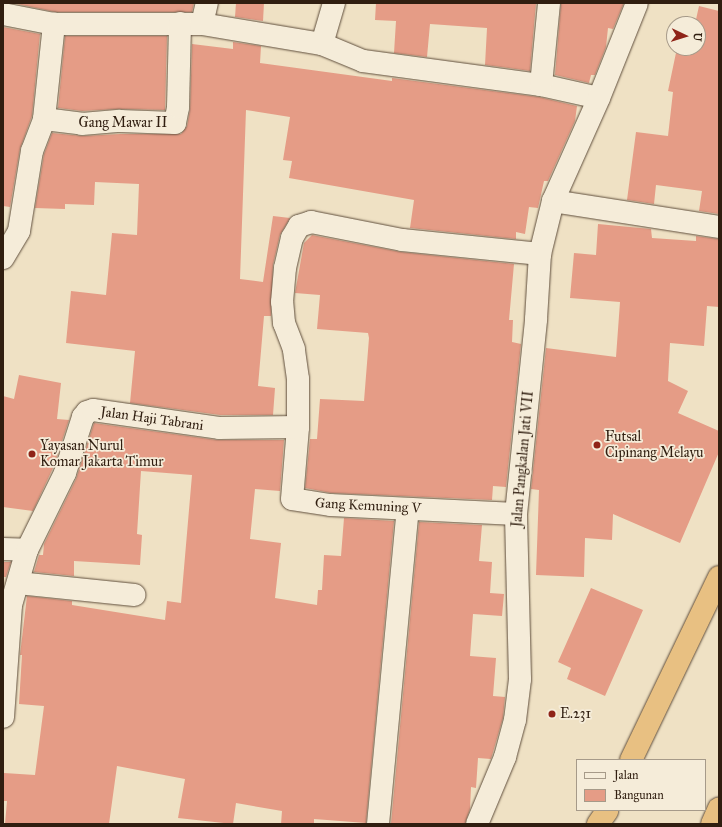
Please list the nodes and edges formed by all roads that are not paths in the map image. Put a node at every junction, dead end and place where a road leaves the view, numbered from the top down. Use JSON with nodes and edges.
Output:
{"nodes":[{"id":1,"x":334,"y":3,"type":"edge"},
{"id":2,"x":549,"y":3,"type":"edge"},
{"id":3,"x":637,"y":3,"type":"edge"},
{"id":4,"x":205,"y":13,"type":"edge"},
{"id":5,"x":3,"y":14,"type":"edge"},
{"id":6,"x":180,"y":23,"type":"junction"},
{"id":7,"x":54,"y":24,"type":"junction"},
{"id":8,"x":322,"y":44,"type":"junction"},
{"id":9,"x":541,"y":85,"type":"junction"},
{"id":10,"x":599,"y":98,"type":"junction"},
{"id":11,"x":44,"y":119,"type":"junction"},
{"id":12,"x":553,"y":201,"type":"junction"},
{"id":13,"x":719,"y":227,"type":"edge"},
{"id":14,"x":540,"y":254,"type":"junction"},
{"id":15,"x":3,"y":258,"type":"edge"},
{"id":16,"x":298,"y":427,"type":"junction"},
{"id":17,"x":408,"y":509,"type":"junction"},
{"id":18,"x":516,"y":514,"type":"junction"},
{"id":19,"x":3,"y":549,"type":"edge"},
{"id":20,"x":27,"y":550,"type":"junction"},
{"id":21,"x":719,"y":577,"type":"edge"},
{"id":22,"x":18,"y":583,"type":"junction"},
{"id":23,"x":134,"y":595,"type":"dead end"},
{"id":24,"x":3,"y":716,"type":"edge"},
{"id":25,"x":631,"y":759,"type":"edge"},
{"id":26,"x":719,"y":808,"type":"edge"},
{"id":27,"x":378,"y":824,"type":"edge"},
{"id":28,"x":477,"y":824,"type":"edge"},
{"id":29,"x":712,"y":824,"type":"edge"}],
"edges":[{"from":1,"to":8,"type":"street"},
{"from":2,"to":9,"type":"street"},
{"from":3,"to":10,"type":"street","name":"Jalan Pangkalan Jati VII"},
{"from":4,"to":6,"type":"street"},
{"from":4,"to":8,"type":"street"},
{"from":5,"to":7,"type":"street"},
{"from":6,"to":7,"type":"street"},
{"from":6,"to":11,"type":"street","name":"Gang Mawar II"},
{"from":7,"to":11,"type":"street"},
{"from":8,"to":9,"type":"street"},
{"from":9,"to":10,"type":"street"},
{"from":10,"to":12,"type":"street","name":"Jalan Pangkalan Jati VII"},
{"from":11,"to":15,"type":"street"},
{"from":12,"to":13,"type":"street"},
{"from":12,"to":14,"type":"street","name":"Jalan Pangkalan Jati VII"},
{"from":14,"to":16,"type":"street"},
{"from":14,"to":18,"type":"street","name":"Jalan Pangkalan Jati VII"},
{"from":16,"to":17,"type":"street","name":"Gang Kemuning V"},
{"from":16,"to":20,"type":"street","name":"Jalan Haji Tabrani"},
{"from":17,"to":18,"type":"street","name":"Gang Kemuning V"},
{"from":17,"to":27,"type":"street"},
{"from":18,"to":28,"type":"street","name":"Jalan Pangkalan Jati VII"},
{"from":19,"to":20,"type":"street"},
{"from":20,"to":22,"type":"street","name":"Jalan Haji Tabrani"},
{"from":21,"to":25,"type":"highway"},
{"from":22,"to":23,"type":"street"},
{"from":22,"to":24,"type":"street","name":"Jalan Haji Tabrani"},
{"from":26,"to":29,"type":"highway"}]}
